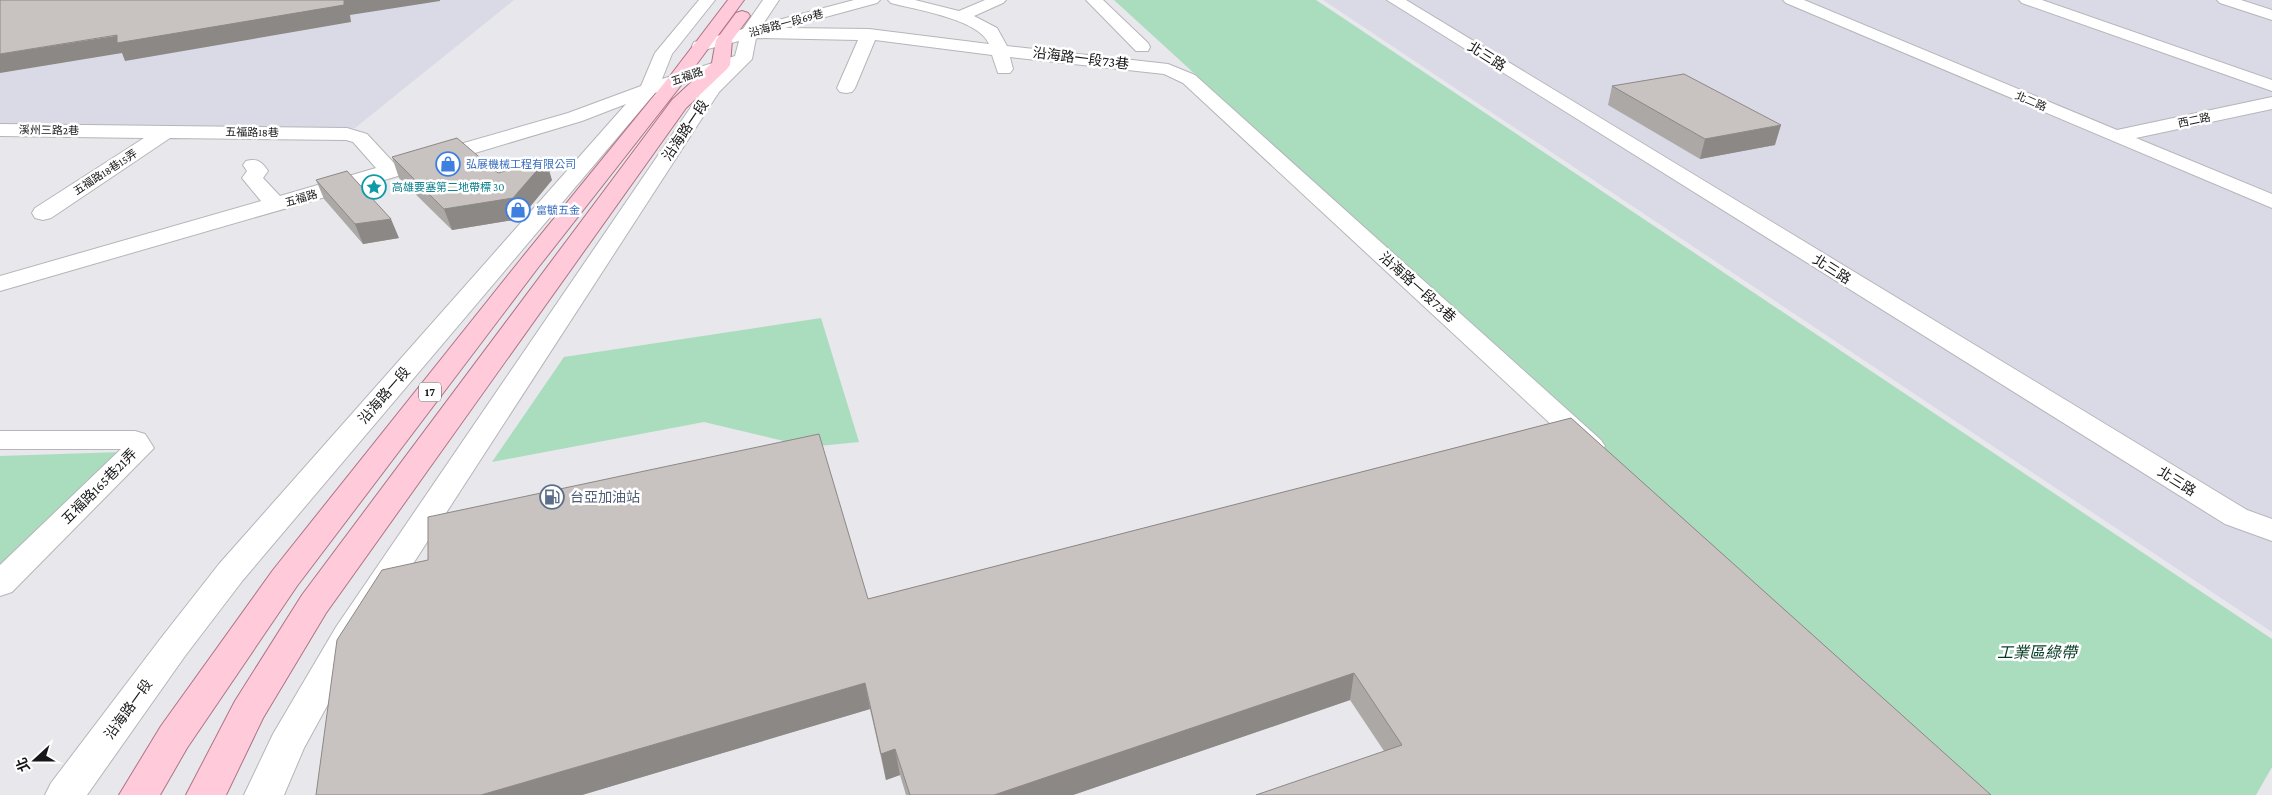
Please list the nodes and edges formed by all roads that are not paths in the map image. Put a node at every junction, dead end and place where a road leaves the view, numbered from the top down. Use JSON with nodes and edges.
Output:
{"nodes":[{"id":1,"x":707,"y":0,"type":"edge"},
{"id":2,"x":736,"y":0,"type":"edge"},
{"id":3,"x":754,"y":0,"type":"edge"},
{"id":4,"x":771,"y":0,"type":"edge"},
{"id":5,"x":872,"y":0,"type":"edge"},
{"id":6,"x":896,"y":0,"type":"edge"},
{"id":7,"x":998,"y":0,"type":"edge"},
{"id":8,"x":1094,"y":0,"type":"edge"},
{"id":9,"x":1395,"y":0,"type":"edge"},
{"id":10,"x":1791,"y":0,"type":"edge"},
{"id":11,"x":2027,"y":0,"type":"edge"},
{"id":12,"x":2225,"y":0,"type":"edge"},
{"id":13,"x":2272,"y":15,"type":"edge"},
{"id":14,"x":958,"y":16,"type":"junction"},
{"id":15,"x":869,"y":34,"type":"junction"},
{"id":16,"x":1142,"y":48,"type":"dead end"},
{"id":17,"x":728,"y":49,"type":"junction"},
{"id":18,"x":1002,"y":59,"type":"junction"},
{"id":19,"x":676,"y":80,"type":"junction"},
{"id":20,"x":2272,"y":86,"type":"edge"},
{"id":21,"x":846,"y":88,"type":"dead end"},
{"id":22,"x":649,"y":89,"type":"junction"},
{"id":23,"x":2272,"y":104,"type":"edge"},
{"id":24,"x":0,"y":130,"type":"edge"},
{"id":25,"x":98,"y":131,"type":"joint"},
{"id":26,"x":167,"y":131,"type":"junction"},
{"id":27,"x":2116,"y":136,"type":"junction"},
{"id":28,"x":253,"y":164,"type":"dead end"},
{"id":29,"x":391,"y":172,"type":"junction"},
{"id":30,"x":2272,"y":202,"type":"edge"},
{"id":31,"x":276,"y":205,"type":"junction"},
{"id":32,"x":43,"y":213,"type":"dead end"},
{"id":33,"x":0,"y":284,"type":"edge"},
{"id":34,"x":0,"y":440,"type":"edge"},
{"id":35,"x":1608,"y":460,"type":"edge"},
{"id":36,"x":2272,"y":530,"type":"edge"},
{"id":37,"x":0,"y":584,"type":"edge"},
{"id":38,"x":65,"y":795,"type":"edge"},
{"id":39,"x":139,"y":795,"type":"edge"},
{"id":40,"x":206,"y":795,"type":"edge"},
{"id":41,"x":264,"y":795,"type":"edge"}],
"edges":[{"from":1,"to":22,"type":"street","name":"沿海路一段"},
{"from":2,"to":17,"type":"main road","name":"沿海路一段","number":"17"},
{"from":3,"to":17,"type":"main road","name":"沿海路一段","number":"17"},
{"from":4,"to":17,"type":"street","name":"沿海路一段"},
{"from":5,"to":17,"type":"street","name":"沿海路一段69巷"},
{"from":6,"to":14,"type":"street"},
{"from":7,"to":14,"type":"street"},
{"from":8,"to":16,"type":"street"},
{"from":9,"to":36,"type":"street","name":"北三路"},
{"from":10,"to":27,"type":"street","name":"北二路"},
{"from":11,"to":20,"type":"street"},
{"from":12,"to":13,"type":"street"},
{"from":14,"to":18,"type":"street"},
{"from":15,"to":17,"type":"street","name":"沿海路一段73巷"},
{"from":15,"to":18,"type":"street","name":"沿海路一段73巷"},
{"from":15,"to":21,"type":"street"},
{"from":17,"to":19,"type":"main road","name":"沿海路一段","number":"17"},
{"from":17,"to":40,"type":"main road","name":"沿海路一段","number":"17"},
{"from":17,"to":41,"type":"street","name":"沿海路一段"},
{"from":18,"to":35,"type":"street","name":"沿海路一段73巷"},
{"from":19,"to":22,"type":"street","name":"五福路"},
{"from":19,"to":39,"type":"main road","name":"沿海路一段","number":"17"},
{"from":22,"to":29,"type":"street","name":"五福路"},
{"from":22,"to":38,"type":"street","name":"沿海路一段"},
{"from":23,"to":27,"type":"street","name":"西二路"},
{"from":24,"to":25,"type":"street","name":"溪州三路2巷"},
{"from":25,"to":26,"type":"street","name":"五福路18巷"},
{"from":26,"to":29,"type":"street","name":"五福路18巷"},
{"from":26,"to":32,"type":"street","name":"五福路18巷15弄"},
{"from":27,"to":30,"type":"street","name":"北二路"},
{"from":28,"to":31,"type":"street"},
{"from":29,"to":31,"type":"street","name":"五福路"},
{"from":31,"to":33,"type":"street","name":"五福路"},
{"from":34,"to":37,"type":"street","name":"五福路165巷21弄"}]}
